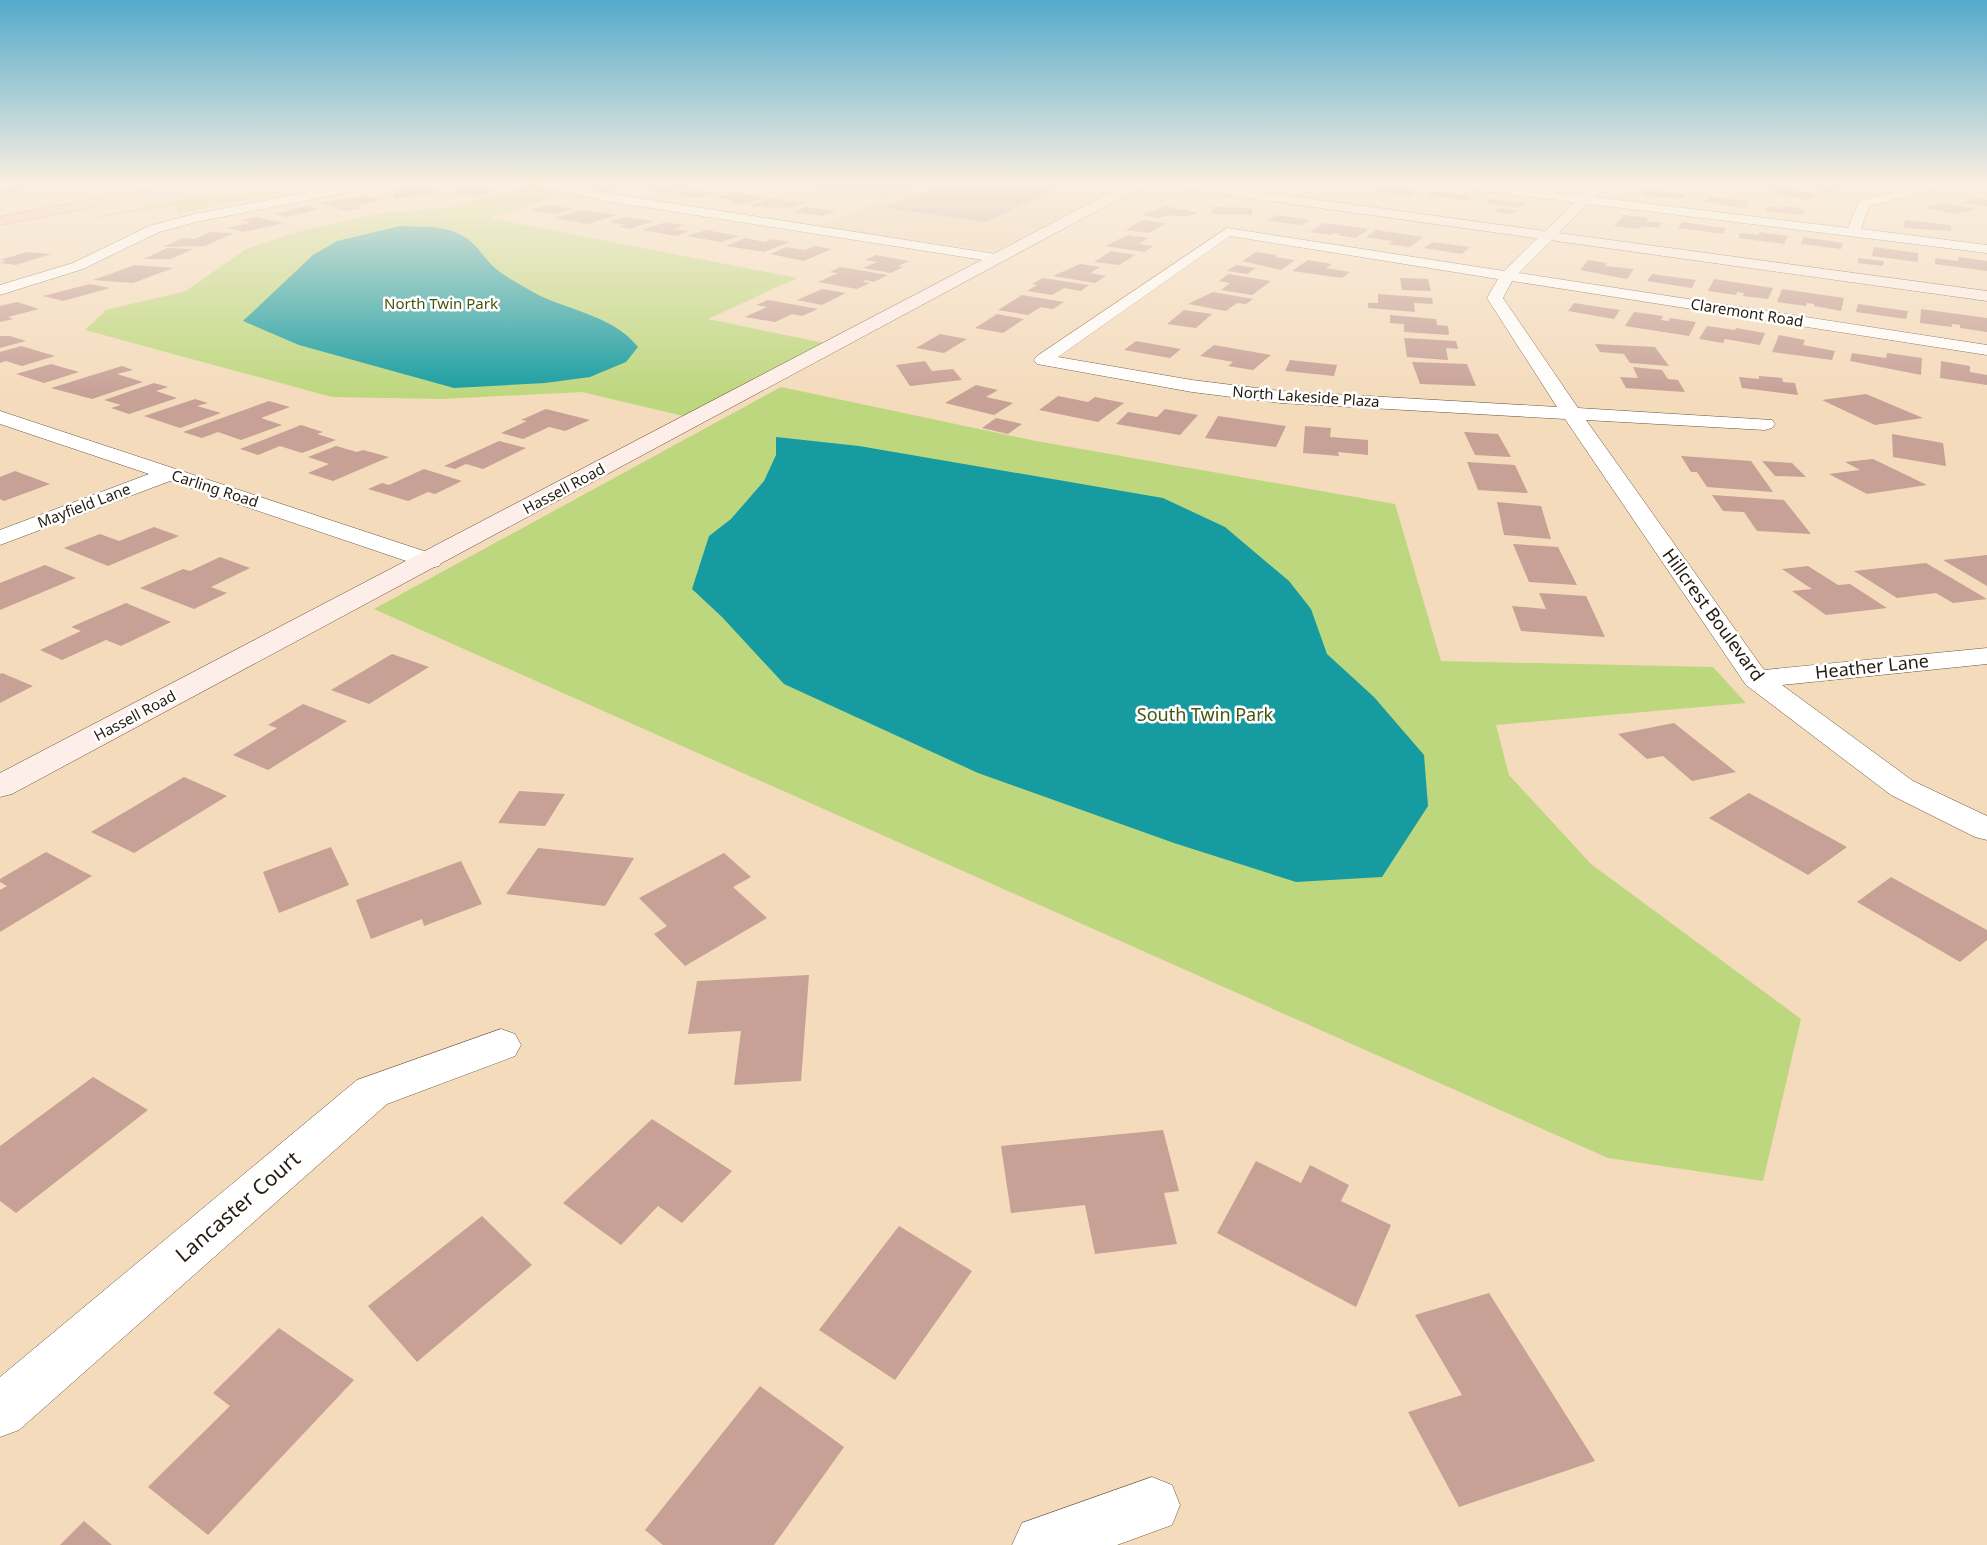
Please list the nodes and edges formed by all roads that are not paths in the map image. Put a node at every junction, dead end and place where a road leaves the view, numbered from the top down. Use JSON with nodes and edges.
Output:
{"nodes":[{"id":1,"x":103,"y":253,"type":"edge"},
{"id":2,"x":965,"y":253,"type":"edge"},
{"id":3,"x":1005,"y":253,"type":"edge"},
{"id":4,"x":1197,"y":253,"type":"edge"},
{"id":5,"x":1361,"y":253,"type":"edge"},
{"id":6,"x":1530,"y":253,"type":"edge"},
{"id":7,"x":1679,"y":253,"type":"edge"},
{"id":8,"x":996,"y":258,"type":"junction"},
{"id":9,"x":1507,"y":276,"type":"junction"},
{"id":10,"x":0,"y":290,"type":"edge"},
{"id":11,"x":1987,"y":296,"type":"edge"},
{"id":12,"x":1987,"y":350,"type":"edge"},
{"id":13,"x":1043,"y":360,"type":"joint"},
{"id":14,"x":1572,"y":414,"type":"junction"},
{"id":15,"x":0,"y":417,"type":"edge"},
{"id":16,"x":1765,"y":424,"type":"dead end"},
{"id":17,"x":169,"y":474,"type":"junction"},
{"id":18,"x":0,"y":538,"type":"edge"},
{"id":19,"x":430,"y":561,"type":"junction"},
{"id":20,"x":1987,"y":656,"type":"edge"},
{"id":21,"x":1756,"y":679,"type":"junction"},
{"id":22,"x":0,"y":787,"type":"edge"},
{"id":23,"x":1987,"y":829,"type":"edge"},
{"id":24,"x":501,"y":1045,"type":"dead end"},
{"id":25,"x":0,"y":1411,"type":"edge"},
{"id":26,"x":1152,"y":1505,"type":"dead end"},
{"id":27,"x":1041,"y":1545,"type":"edge"}],
"edges":[{"from":1,"to":10,"type":"street"},
{"from":2,"to":8,"type":"street"},
{"from":3,"to":8,"type":"street","name":"Hassell Road"},
{"from":4,"to":13,"type":"street","name":"Claremont Road"},
{"from":5,"to":9,"type":"street","name":"Claremont Road"},
{"from":6,"to":9,"type":"street","name":"Hillcrest Boulevard"},
{"from":7,"to":11,"type":"street","name":"Hassell Road"},
{"from":8,"to":19,"type":"street","name":"Hassell Road"},
{"from":9,"to":12,"type":"street","name":"Claremont Road"},
{"from":9,"to":14,"type":"street","name":"Hillcrest Boulevard"},
{"from":13,"to":14,"type":"street","name":"North Lakeside Plaza"},
{"from":14,"to":16,"type":"street"},
{"from":14,"to":21,"type":"street","name":"Hillcrest Boulevard"},
{"from":15,"to":17,"type":"street","name":"Carling Road"},
{"from":17,"to":18,"type":"street","name":"Mayfield Lane"},
{"from":17,"to":19,"type":"street","name":"Carling Road"},
{"from":19,"to":22,"type":"street","name":"Hassell Road"},
{"from":20,"to":21,"type":"street","name":"Heather Lane"},
{"from":21,"to":23,"type":"street","name":"Hillcrest Boulevard"},
{"from":24,"to":25,"type":"street","name":"Lancaster Court"},
{"from":26,"to":27,"type":"street"}]}
